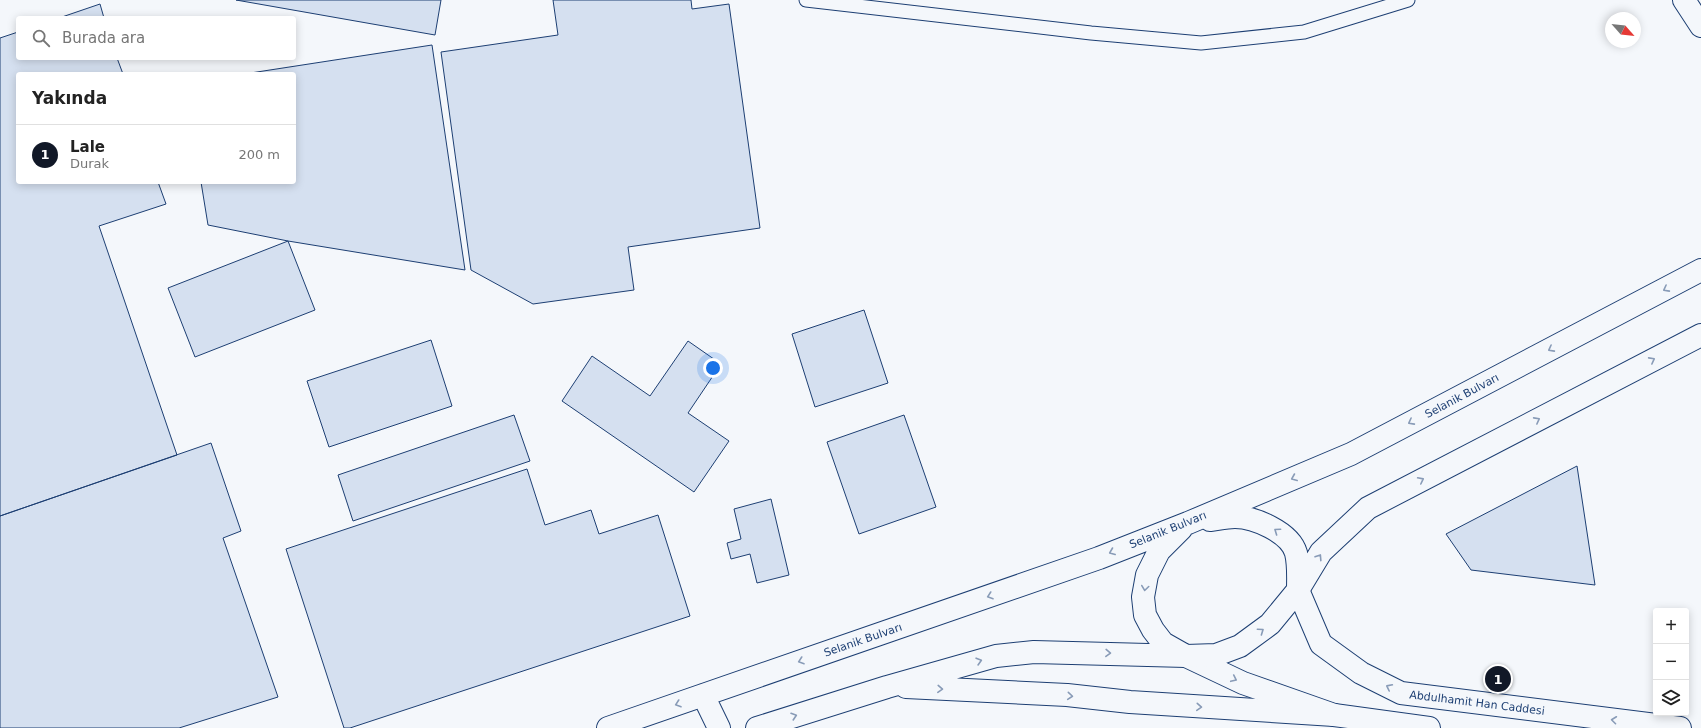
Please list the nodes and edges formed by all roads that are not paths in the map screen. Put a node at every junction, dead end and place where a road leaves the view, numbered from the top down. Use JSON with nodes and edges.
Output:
{"nodes":[{"id":1,"x":806,"y":0,"type":"edge"},
{"id":2,"x":1408,"y":0,"type":"edge"},
{"id":3,"x":1684,"y":0,"type":"edge"},
{"id":4,"x":1701,"y":26,"type":"edge"},
{"id":5,"x":1701,"y":270,"type":"edge"},
{"id":6,"x":1701,"y":334,"type":"edge"},
{"id":7,"x":1188,"y":523,"type":"junction"},
{"id":8,"x":1298,"y":590,"type":"junction"},
{"id":9,"x":1186,"y":656,"type":"junction"},
{"id":10,"x":887,"y":687,"type":"junction"},
{"id":11,"x":703,"y":695,"type":"junction"},
{"id":12,"x":1336,"y":721,"type":"edge"},
{"id":13,"x":608,"y":728,"type":"edge"},
{"id":14,"x":719,"y":728,"type":"edge"},
{"id":15,"x":757,"y":728,"type":"edge"},
{"id":16,"x":1429,"y":728,"type":"edge"},
{"id":17,"x":1680,"y":728,"type":"edge"}],
"edges":[{"from":1,"to":2,"type":"lane"},
{"from":3,"to":4,"type":"main road"},
{"from":5,"to":7,"type":"main road","name":"Selanik Bulvarı","one_way":true},
{"from":8,"to":6,"type":"main road","one_way":true},
{"from":8,"to":7,"type":"main road","one_way":true},
{"from":7,"to":9,"type":"main road","one_way":true},
{"from":7,"to":11,"type":"main road","name":"Selanik Bulvarı","one_way":true},
{"from":9,"to":8,"type":"main road","one_way":true},
{"from":17,"to":8,"type":"main road","name":"Abdulhamit Han Caddesi","one_way":true},
{"from":10,"to":9,"type":"main road","one_way":true},
{"from":9,"to":12,"type":"main road","one_way":true},
{"from":10,"to":12,"type":"main road","one_way":true},
{"from":15,"to":10,"type":"main road","one_way":true},
{"from":11,"to":13,"type":"main road","name":"Selanik Bulvarı","one_way":true},
{"from":11,"to":14,"type":"main road"},
{"from":12,"to":16,"type":"main road"}]}
